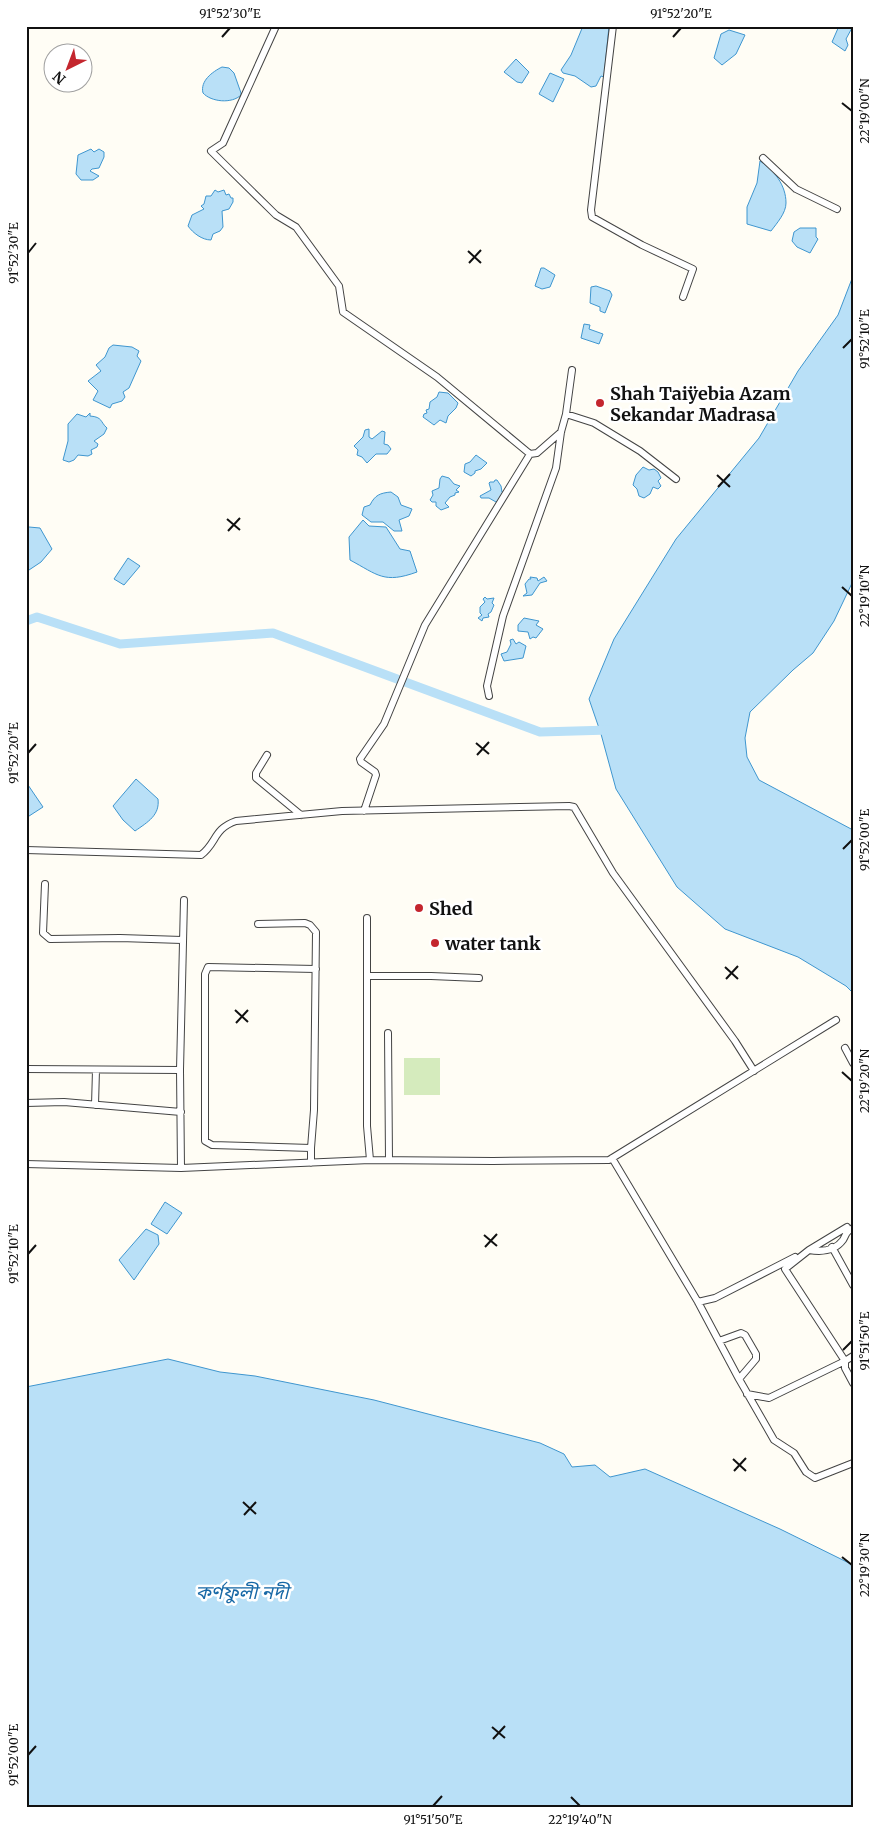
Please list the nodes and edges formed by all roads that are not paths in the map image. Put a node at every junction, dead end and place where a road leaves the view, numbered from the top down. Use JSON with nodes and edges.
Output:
{"nodes":[{"id":1,"x":276,"y":26,"type":"edge"},
{"id":2,"x":613,"y":26,"type":"edge"},
{"id":3,"x":763,"y":158,"type":"dead end"},
{"id":4,"x":837,"y":209,"type":"dead end"},
{"id":5,"x":683,"y":297,"type":"dead end"},
{"id":6,"x":572,"y":370,"type":"dead end"},
{"id":7,"x":566,"y":414,"type":"junction"},
{"id":8,"x":561,"y":432,"type":"junction"},
{"id":9,"x":530,"y":454,"type":"junction"},
{"id":10,"x":676,"y":479,"type":"dead end"},
{"id":11,"x":489,"y":696,"type":"dead end"},
{"id":12,"x":267,"y":755,"type":"dead end"},
{"id":13,"x":364,"y":811,"type":"junction"},
{"id":14,"x":301,"y":815,"type":"junction"},
{"id":15,"x":26,"y":850,"type":"edge"},
{"id":16,"x":45,"y":884,"type":"dead end"},
{"id":17,"x":184,"y":900,"type":"dead end"},
{"id":18,"x":367,"y":918,"type":"dead end"},
{"id":19,"x":258,"y":924,"type":"dead end"},
{"id":20,"x":182,"y":940,"type":"junction"},
{"id":21,"x":316,"y":969,"type":"junction"},
{"id":22,"x":368,"y":976,"type":"junction"},
{"id":23,"x":479,"y":978,"type":"dead end"},
{"id":24,"x":836,"y":1020,"type":"dead end"},
{"id":25,"x":388,"y":1033,"type":"dead end"},
{"id":26,"x":845,"y":1048,"type":"dead end"},
{"id":27,"x":853,"y":1063,"type":"edge"},
{"id":28,"x":26,"y":1069,"type":"edge"},
{"id":29,"x":96,"y":1070,"type":"junction"},
{"id":30,"x":180,"y":1070,"type":"junction"},
{"id":31,"x":754,"y":1071,"type":"junction"},
{"id":32,"x":26,"y":1103,"type":"edge"},
{"id":33,"x":95,"y":1105,"type":"junction"},
{"id":34,"x":181,"y":1112,"type":"junction"},
{"id":35,"x":312,"y":1148,"type":"junction"},
{"id":36,"x":612,"y":1158,"type":"junction"},
{"id":37,"x":370,"y":1160,"type":"junction"},
{"id":38,"x":390,"y":1160,"type":"junction"},
{"id":39,"x":311,"y":1163,"type":"junction"},
{"id":40,"x":26,"y":1164,"type":"edge"},
{"id":41,"x":181,"y":1168,"type":"junction"},
{"id":42,"x":853,"y":1226,"type":"edge"},
{"id":43,"x":832,"y":1247,"type":"junction"},
{"id":44,"x":809,"y":1250,"type":"junction"},
{"id":45,"x":853,"y":1285,"type":"edge"},
{"id":46,"x":698,"y":1302,"type":"junction"},
{"id":47,"x":719,"y":1341,"type":"junction"},
{"id":48,"x":853,"y":1356,"type":"edge"},
{"id":49,"x":844,"y":1361,"type":"junction"},
{"id":50,"x":739,"y":1379,"type":"junction"},
{"id":51,"x":853,"y":1383,"type":"edge"},
{"id":52,"x":747,"y":1394,"type":"junction"},
{"id":53,"x":853,"y":1463,"type":"edge"}],
"edges":[{"from":1,"to":9,"type":"street"},
{"from":2,"to":5,"type":"street"},
{"from":3,"to":4,"type":"street"},
{"from":6,"to":7,"type":"street"},
{"from":7,"to":8,"type":"street"},
{"from":7,"to":10,"type":"street"},
{"from":8,"to":9,"type":"street"},
{"from":8,"to":11,"type":"street"},
{"from":9,"to":13,"type":"street"},
{"from":12,"to":14,"type":"street"},
{"from":13,"to":14,"type":"street"},
{"from":13,"to":31,"type":"street"},
{"from":14,"to":15,"type":"street"},
{"from":16,"to":20,"type":"street"},
{"from":17,"to":20,"type":"street"},
{"from":18,"to":22,"type":"street"},
{"from":19,"to":21,"type":"street"},
{"from":20,"to":30,"type":"street"},
{"from":21,"to":35,"type":"street"},
{"from":21,"to":35,"type":"street"},
{"from":22,"to":23,"type":"street"},
{"from":22,"to":37,"type":"street"},
{"from":24,"to":31,"type":"street"},
{"from":25,"to":38,"type":"street"},
{"from":26,"to":27,"type":"street"},
{"from":28,"to":29,"type":"street"},
{"from":29,"to":30,"type":"street"},
{"from":29,"to":33,"type":"street"},
{"from":30,"to":34,"type":"street"},
{"from":31,"to":36,"type":"street"},
{"from":32,"to":33,"type":"street"},
{"from":33,"to":34,"type":"street"},
{"from":34,"to":41,"type":"street"},
{"from":35,"to":39,"type":"street"},
{"from":36,"to":38,"type":"street"},
{"from":36,"to":46,"type":"street"},
{"from":37,"to":38,"type":"street"},
{"from":37,"to":39,"type":"street"},
{"from":39,"to":41,"type":"street"},
{"from":40,"to":41,"type":"street"},
{"from":42,"to":43,"type":"street"},
{"from":42,"to":44,"type":"street"},
{"from":43,"to":44,"type":"street"},
{"from":43,"to":45,"type":"street"},
{"from":44,"to":46,"type":"street"},
{"from":44,"to":49,"type":"street"},
{"from":46,"to":47,"type":"street"},
{"from":47,"to":50,"type":"street"},
{"from":47,"to":50,"type":"street"},
{"from":48,"to":49,"type":"street"},
{"from":49,"to":51,"type":"street"},
{"from":49,"to":52,"type":"street"},
{"from":50,"to":52,"type":"street"},
{"from":52,"to":53,"type":"street"}]}
